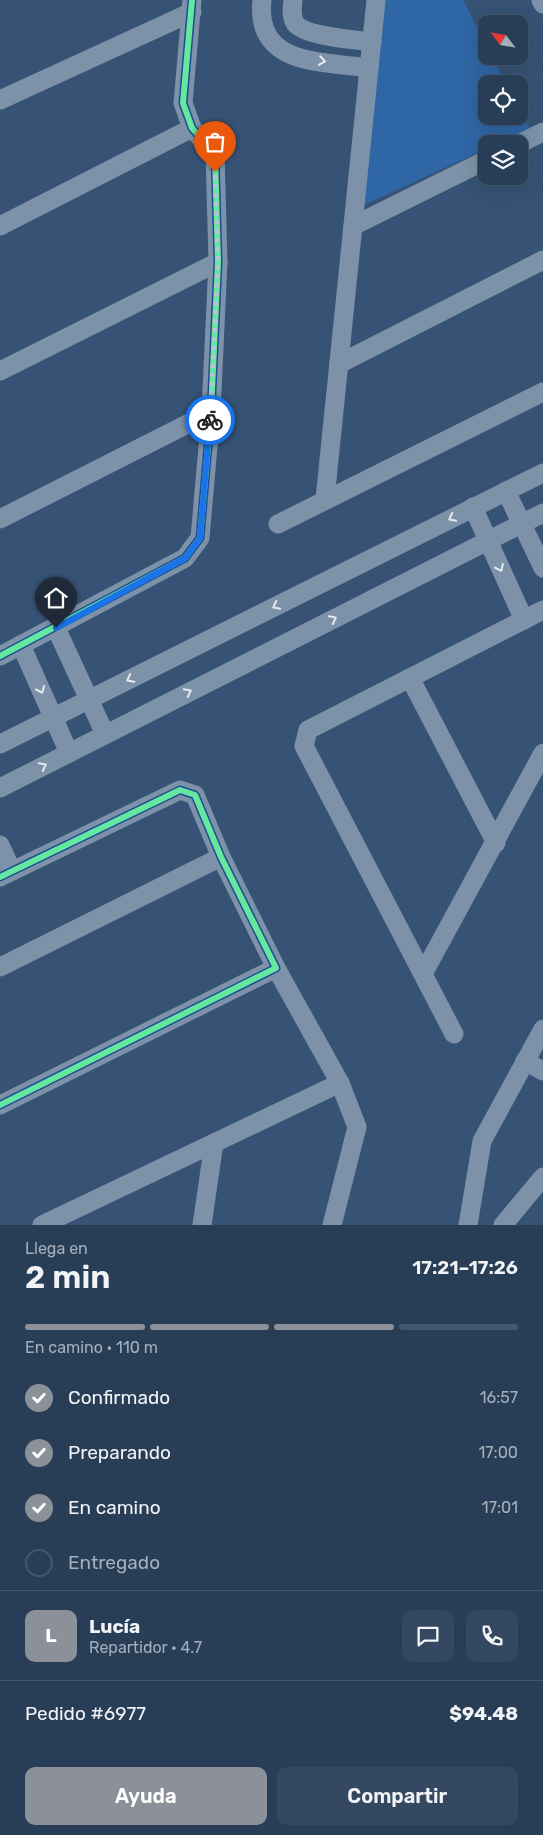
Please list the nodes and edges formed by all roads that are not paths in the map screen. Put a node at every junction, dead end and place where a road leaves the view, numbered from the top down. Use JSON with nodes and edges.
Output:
{"nodes":[{"id":1,"x":262,"y":0,"type":"edge"},
{"id":2,"x":293,"y":0,"type":"edge"},
{"id":3,"x":376,"y":0,"type":"edge"},
{"id":4,"x":541,"y":0,"type":"edge"},
{"id":5,"x":543,"y":4,"type":"edge"},
{"id":6,"x":192,"y":6,"type":"edge"},
{"id":7,"x":300,"y":28,"type":"junction"},
{"id":8,"x":372,"y":42,"type":"junction"},
{"id":9,"x":284,"y":52,"type":"junction"},
{"id":10,"x":369,"y":68,"type":"junction"},
{"id":11,"x":0,"y":100,"type":"edge"},
{"id":12,"x":192,"y":128,"type":"junction"},
{"id":13,"x":543,"y":132,"type":"edge"},
{"id":14,"x":528,"y":140,"type":"edge"},
{"id":15,"x":478,"y":164,"type":"edge"},
{"id":16,"x":0,"y":226,"type":"edge"},
{"id":17,"x":353,"y":226,"type":"junction"},
{"id":18,"x":543,"y":260,"type":"edge"},
{"id":19,"x":218,"y":262,"type":"junction"},
{"id":20,"x":339,"y":364,"type":"junction"},
{"id":21,"x":0,"y":371,"type":"edge"},
{"id":22,"x":543,"y":392,"type":"edge"},
{"id":23,"x":211,"y":412,"type":"junction"},
{"id":24,"x":543,"y":473,"type":"edge"},
{"id":25,"x":506,"y":491,"type":"junction"},
{"id":26,"x":326,"y":499,"type":"junction"},
{"id":27,"x":473,"y":507,"type":"junction"},
{"id":28,"x":543,"y":513,"type":"edge"},
{"id":29,"x":0,"y":518,"type":"edge"},
{"id":30,"x":278,"y":524,"type":"dead end"},
{"id":31,"x":522,"y":524,"type":"junction"},
{"id":32,"x":488,"y":540,"type":"junction"},
{"id":33,"x":543,"y":568,"type":"edge"},
{"id":34,"x":543,"y":610,"type":"edge"},
{"id":35,"x":524,"y":620,"type":"junction"},
{"id":36,"x":56,"y":628,"type":"junction"},
{"id":37,"x":21,"y":645,"type":"junction"},
{"id":38,"x":0,"y":656,"type":"edge"},
{"id":39,"x":410,"y":678,"type":"junction"},
{"id":40,"x":89,"y":699,"type":"junction"},
{"id":41,"x":53,"y":717,"type":"junction"},
{"id":42,"x":105,"y":734,"type":"junction"},
{"id":43,"x":0,"y":744,"type":"edge"},
{"id":44,"x":69,"y":753,"type":"junction"},
{"id":45,"x":543,"y":754,"type":"edge"},
{"id":46,"x":0,"y":788,"type":"edge"},
{"id":47,"x":496,"y":843,"type":"junction"},
{"id":48,"x":0,"y":845,"type":"edge"},
{"id":49,"x":221,"y":857,"type":"junction"},
{"id":50,"x":6,"y":874,"type":"edge"},
{"id":51,"x":0,"y":967,"type":"edge"},
{"id":52,"x":276,"y":968,"type":"junction"},
{"id":53,"x":423,"y":974,"type":"junction"},
{"id":54,"x":543,"y":1029,"type":"edge"},
{"id":55,"x":454,"y":1034,"type":"dead end"},
{"id":56,"x":525,"y":1061,"type":"junction"},
{"id":57,"x":543,"y":1071,"type":"edge"},
{"id":58,"x":340,"y":1082,"type":"junction"},
{"id":59,"x":0,"y":1105,"type":"edge"},
{"id":60,"x":214,"y":1143,"type":"junction"},
{"id":61,"x":543,"y":1178,"type":"edge"},
{"id":62,"x":42,"y":1225,"type":"edge"},
{"id":63,"x":202,"y":1225,"type":"edge"},
{"id":64,"x":332,"y":1225,"type":"edge"},
{"id":65,"x":468,"y":1225,"type":"edge"},
{"id":66,"x":503,"y":1225,"type":"edge"}],
"edges":[{"from":1,"to":9,"type":"street"},
{"from":2,"to":7,"type":"street"},
{"from":3,"to":8,"type":"street"},
{"from":4,"to":5,"type":"street"},
{"from":6,"to":11,"type":"street"},
{"from":6,"to":12,"type":"street"},
{"from":7,"to":8,"type":"street"},
{"from":7,"to":9,"type":"street"},
{"from":8,"to":10,"type":"street"},
{"from":9,"to":10,"type":"street","one_way":true},
{"from":10,"to":17,"type":"street"},
{"from":12,"to":16,"type":"street"},
{"from":12,"to":19,"type":"street"},
{"from":13,"to":14,"type":"street"},
{"from":15,"to":17,"type":"street"},
{"from":17,"to":20,"type":"street"},
{"from":18,"to":20,"type":"street"},
{"from":19,"to":21,"type":"street"},
{"from":19,"to":23,"type":"street"},
{"from":20,"to":26,"type":"street"},
{"from":22,"to":26,"type":"street"},
{"from":23,"to":29,"type":"street"},
{"from":23,"to":36,"type":"street"},
{"from":24,"to":25,"type":"street"},
{"from":25,"to":27,"type":"street"},
{"from":25,"to":31,"type":"street"},
{"from":26,"to":30,"type":"street"},
{"from":27,"to":32,"type":"street"},
{"from":27,"to":40,"type":"street","one_way":true},
{"from":28,"to":31,"type":"street"},
{"from":31,"to":32,"type":"street"},
{"from":31,"to":33,"type":"street"},
{"from":32,"to":35,"type":"street","one_way":true},
{"from":42,"to":32,"type":"street","one_way":true},
{"from":34,"to":35,"type":"street"},
{"from":35,"to":39,"type":"street"},
{"from":36,"to":37,"type":"street"},
{"from":36,"to":40,"type":"street"},
{"from":37,"to":38,"type":"street"},
{"from":37,"to":41,"type":"street","one_way":true},
{"from":39,"to":47,"type":"street"},
{"from":39,"to":53,"type":"street"},
{"from":40,"to":41,"type":"street"},
{"from":40,"to":42,"type":"street"},
{"from":41,"to":43,"type":"street"},
{"from":41,"to":44,"type":"street"},
{"from":42,"to":44,"type":"street"},
{"from":46,"to":44,"type":"street","one_way":true},
{"from":45,"to":47,"type":"street"},
{"from":47,"to":53,"type":"street"},
{"from":48,"to":50,"type":"street"},
{"from":49,"to":50,"type":"street"},
{"from":49,"to":51,"type":"street"},
{"from":49,"to":52,"type":"street"},
{"from":52,"to":58,"type":"street"},
{"from":52,"to":59,"type":"street"},
{"from":53,"to":55,"type":"street"},
{"from":54,"to":56,"type":"street"},
{"from":56,"to":57,"type":"street"},
{"from":56,"to":65,"type":"street"},
{"from":58,"to":60,"type":"street"},
{"from":58,"to":64,"type":"street"},
{"from":60,"to":62,"type":"street"},
{"from":60,"to":63,"type":"street"},
{"from":61,"to":66,"type":"street"}]}
